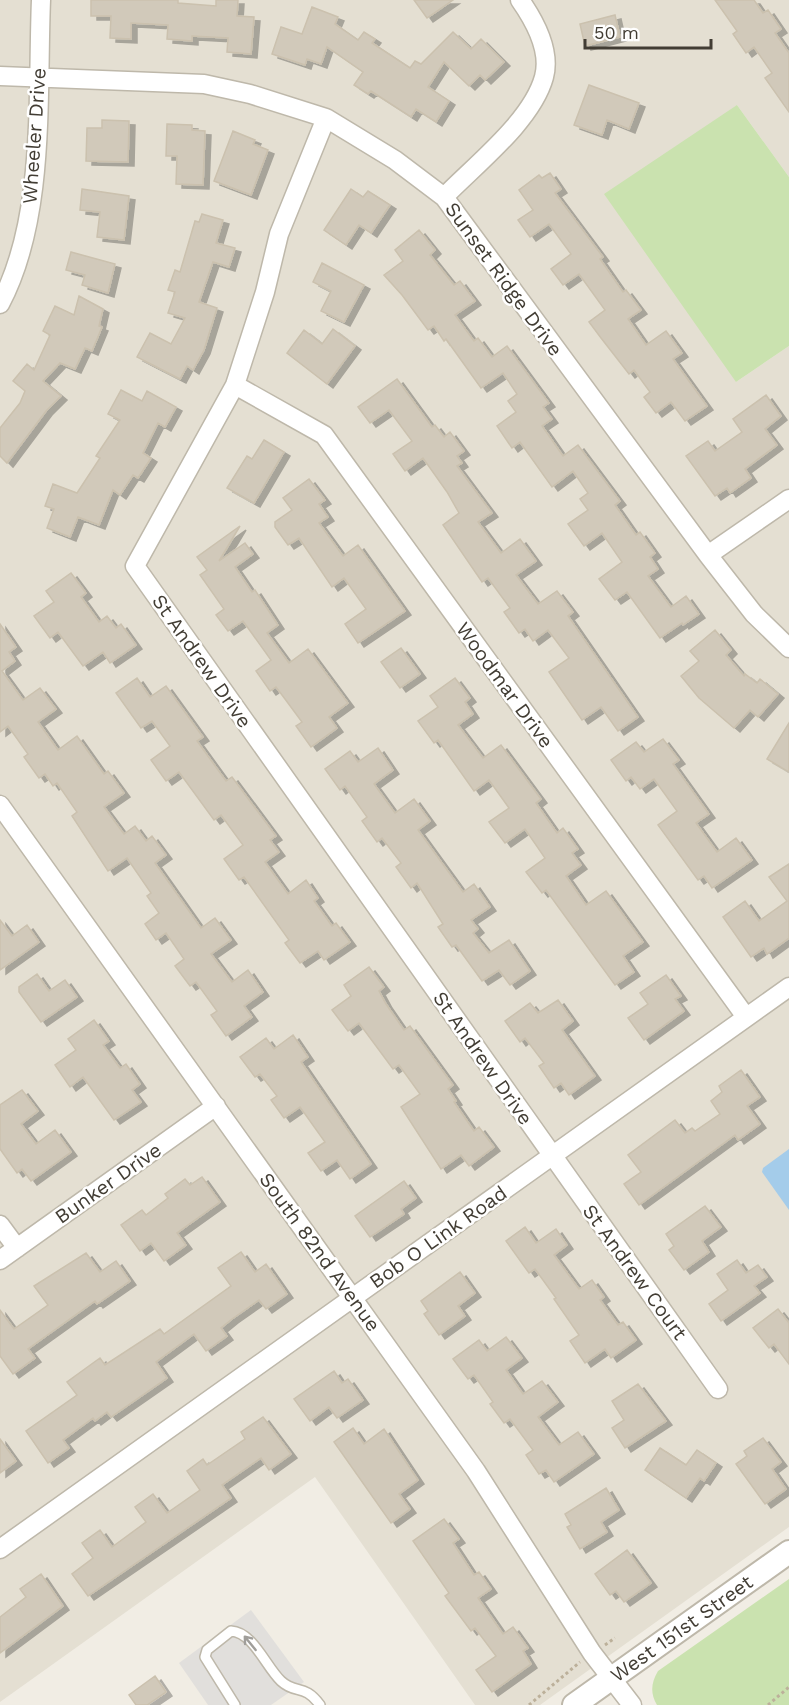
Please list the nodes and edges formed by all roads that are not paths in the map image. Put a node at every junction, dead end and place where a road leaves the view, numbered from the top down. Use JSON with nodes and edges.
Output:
{"nodes":[{"id":1,"x":41,"y":0,"type":"edge"},
{"id":2,"x":520,"y":0,"type":"edge"},
{"id":3,"x":0,"y":76,"type":"edge"},
{"id":4,"x":38,"y":80,"type":"junction"},
{"id":5,"x":326,"y":118,"type":"junction"},
{"id":6,"x":444,"y":197,"type":"junction"},
{"id":7,"x":0,"y":304,"type":"edge"},
{"id":8,"x":235,"y":385,"type":"junction"},
{"id":9,"x":789,"y":499,"type":"edge"},
{"id":10,"x":708,"y":555,"type":"junction"},
{"id":11,"x":789,"y":648,"type":"edge"},
{"id":12,"x":0,"y":805,"type":"edge"},
{"id":13,"x":789,"y":987,"type":"edge"},
{"id":14,"x":746,"y":1017,"type":"junction"},
{"id":15,"x":216,"y":1106,"type":"junction"},
{"id":16,"x":552,"y":1156,"type":"junction"},
{"id":17,"x":0,"y":1225,"type":"edge"},
{"id":18,"x":17,"y":1248,"type":"junction"},
{"id":19,"x":0,"y":1260,"type":"edge"},
{"id":20,"x":353,"y":1297,"type":"junction"},
{"id":21,"x":718,"y":1389,"type":"dead end"},
{"id":22,"x":0,"y":1550,"type":"edge"},
{"id":23,"x":789,"y":1552,"type":"edge"},
{"id":24,"x":613,"y":1677,"type":"junction"},
{"id":25,"x":235,"y":1705,"type":"edge"},
{"id":26,"x":320,"y":1705,"type":"edge"},
{"id":27,"x":574,"y":1705,"type":"edge"},
{"id":28,"x":632,"y":1705,"type":"edge"}],
"edges":[{"from":1,"to":4,"type":"street","name":"Wheeler Drive"},
{"from":2,"to":6,"type":"street"},
{"from":3,"to":4,"type":"street","name":"Sunset Ridge Drive"},
{"from":4,"to":5,"type":"street","name":"Sunset Ridge Drive"},
{"from":4,"to":7,"type":"street","name":"Wheeler Drive"},
{"from":5,"to":6,"type":"street","name":"Sunset Ridge Drive"},
{"from":5,"to":8,"type":"street","name":"St Andrew Drive"},
{"from":6,"to":10,"type":"street","name":"Sunset Ridge Drive"},
{"from":8,"to":14,"type":"street","name":"Woodmar Drive"},
{"from":8,"to":16,"type":"street","name":"St Andrew Drive"},
{"from":9,"to":10,"type":"street"},
{"from":10,"to":11,"type":"street","name":"Sunset Ridge Drive"},
{"from":12,"to":15,"type":"street","name":"South 82nd Avenue"},
{"from":13,"to":14,"type":"street","name":"Bob O Link Road"},
{"from":14,"to":16,"type":"street","name":"Bob O Link Road"},
{"from":15,"to":18,"type":"street","name":"Bunker Drive"},
{"from":15,"to":20,"type":"street","name":"South 82nd Avenue"},
{"from":16,"to":20,"type":"street","name":"Bob O Link Road"},
{"from":16,"to":21,"type":"street","name":"St Andrew Court"},
{"from":17,"to":18,"type":"street"},
{"from":18,"to":19,"type":"street","name":"Bunker Drive"},
{"from":20,"to":22,"type":"street","name":"Bob O Link Road"},
{"from":20,"to":24,"type":"street","name":"South 82nd Avenue"},
{"from":23,"to":24,"type":"street","name":"West 151st Street"},
{"from":24,"to":27,"type":"street","name":"West 151st Street"},
{"from":24,"to":28,"type":"street","name":"South 82nd Avenue"},
{"from":26,"to":25,"type":"lane","one_way":true}]}
